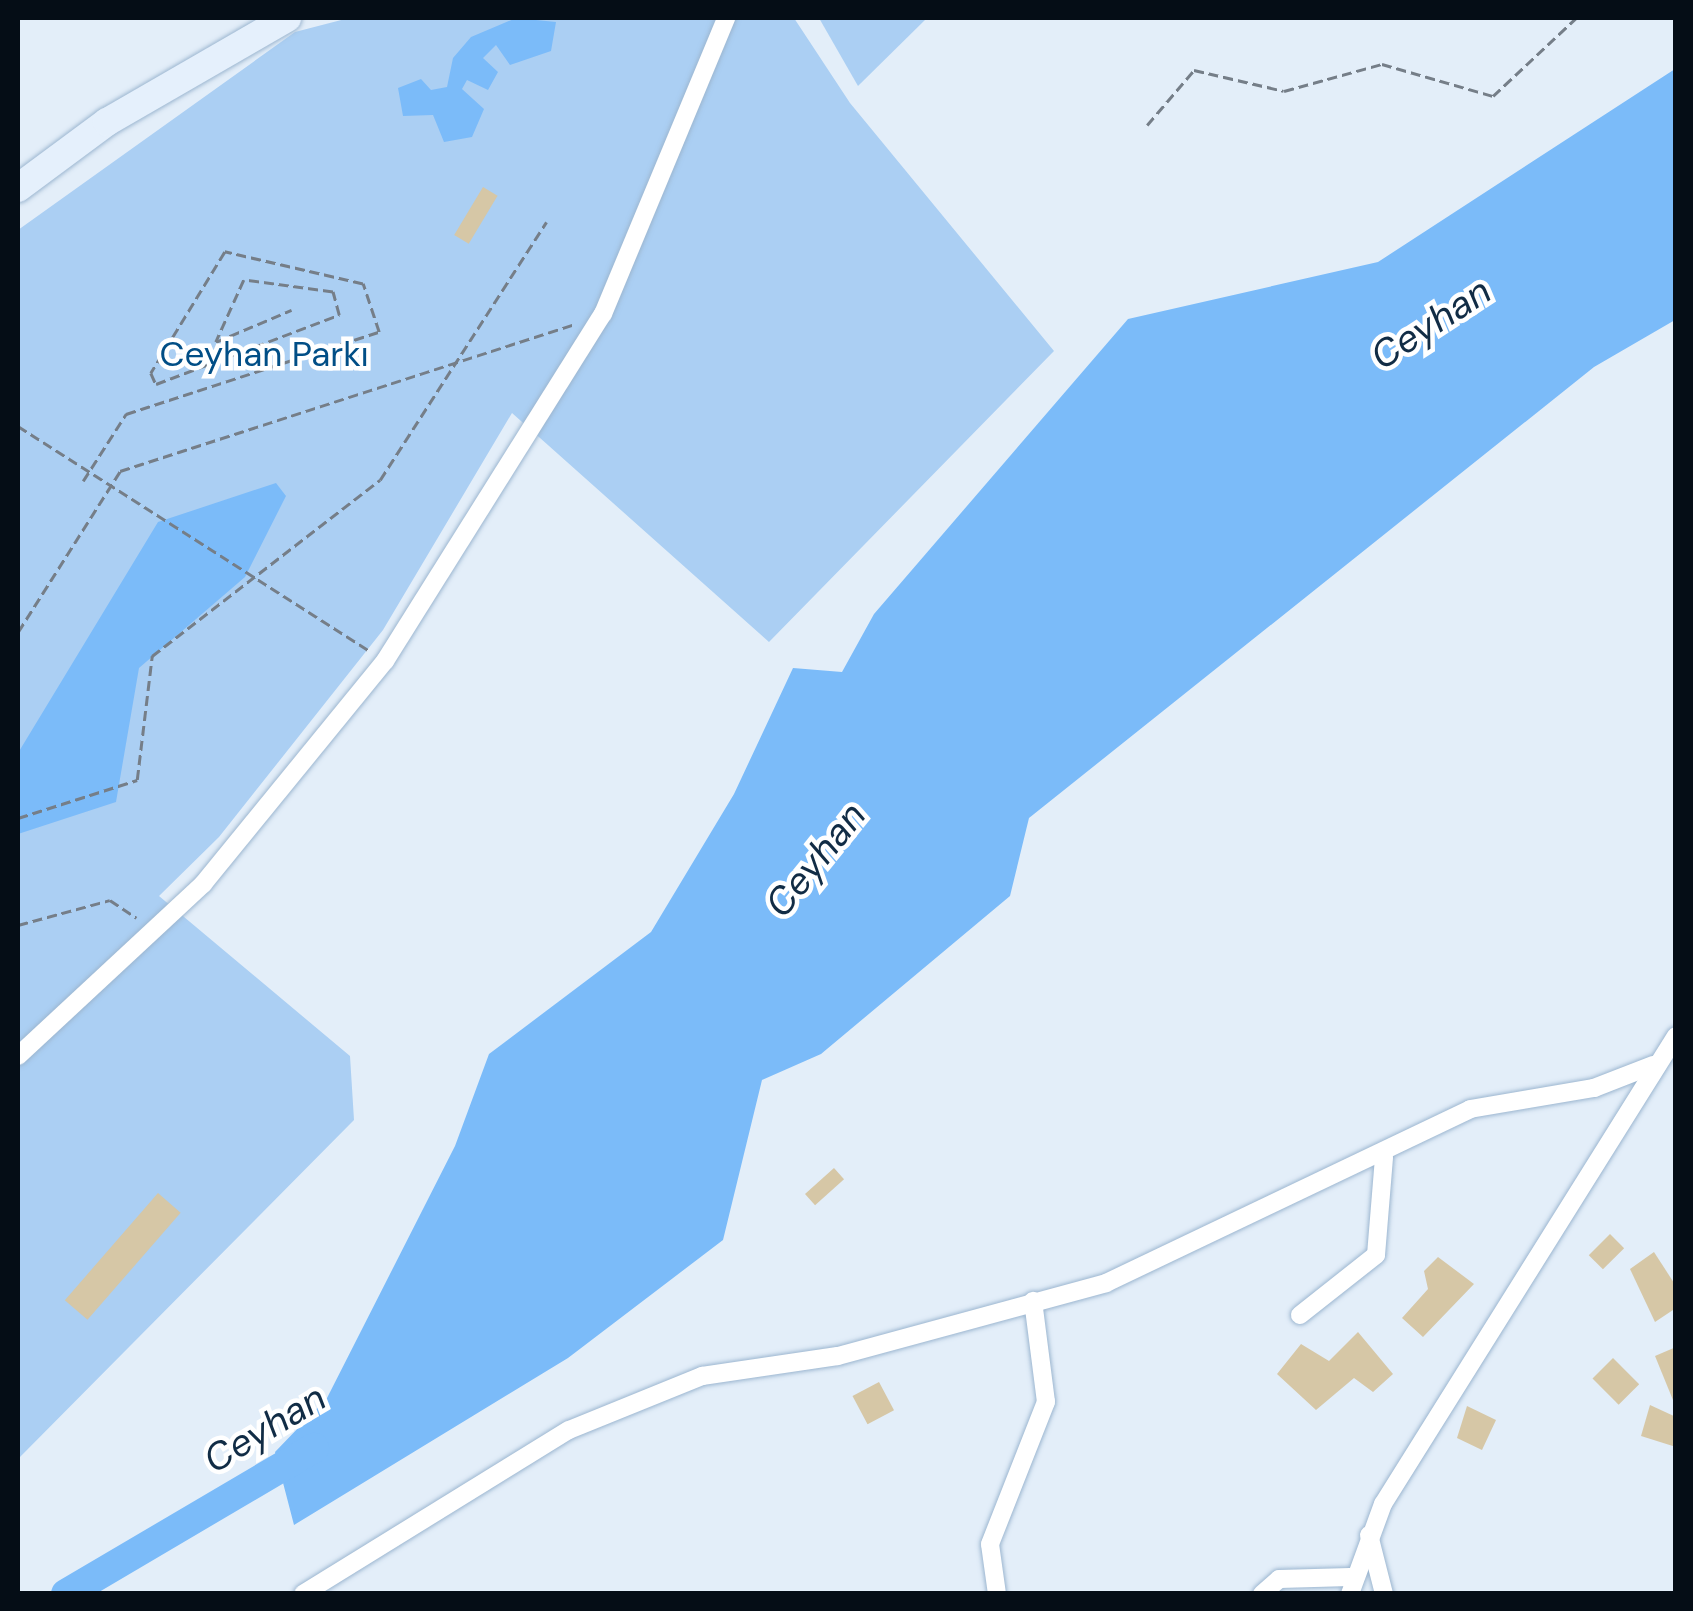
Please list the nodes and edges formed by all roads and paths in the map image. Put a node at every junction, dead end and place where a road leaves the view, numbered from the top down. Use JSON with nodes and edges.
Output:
{"nodes":[{"id":1,"x":287,"y":18,"type":"edge"},
{"id":2,"x":726,"y":18,"type":"edge"},
{"id":3,"x":1576,"y":18,"type":"edge"},
{"id":4,"x":1147,"y":125,"type":"dead end"},
{"id":5,"x":18,"y":188,"type":"edge"},
{"id":6,"x":546,"y":222,"type":"dead end"},
{"id":7,"x":291,"y":310,"type":"dead end"},
{"id":8,"x":603,"y":314,"type":"junction"},
{"id":9,"x":455,"y":361,"type":"junction"},
{"id":10,"x":18,"y":426,"type":"edge"},
{"id":11,"x":92,"y":469,"type":"junction"},
{"id":12,"x":83,"y":482,"type":"dead end"},
{"id":13,"x":111,"y":484,"type":"junction"},
{"id":14,"x":254,"y":576,"type":"junction"},
{"id":15,"x":18,"y":632,"type":"edge"},
{"id":16,"x":385,"y":661,"type":"junction"},
{"id":17,"x":18,"y":818,"type":"edge"},
{"id":18,"x":18,"y":924,"type":"edge"},
{"id":19,"x":152,"y":927,"type":"junction"},
{"id":20,"x":1676,"y":1036,"type":"edge"},
{"id":21,"x":18,"y":1056,"type":"edge"},
{"id":22,"x":1653,"y":1066,"type":"junction"},
{"id":23,"x":1384,"y":1156,"type":"junction"},
{"id":24,"x":1033,"y":1300,"type":"junction"},
{"id":25,"x":1300,"y":1315,"type":"dead end"},
{"id":26,"x":1369,"y":1535,"type":"junction"},
{"id":27,"x":1350,"y":1585,"type":"edge"},
{"id":28,"x":302,"y":1594,"type":"edge"},
{"id":29,"x":997,"y":1594,"type":"edge"},
{"id":30,"x":1262,"y":1594,"type":"edge"},
{"id":31,"x":1384,"y":1594,"type":"edge"}],
"edges":[{"from":1,"to":5,"type":"street"},
{"from":2,"to":8,"type":"street"},
{"from":3,"to":4,"type":"path"},
{"from":6,"to":9,"type":"path"},
{"from":7,"to":11,"type":"path"},
{"from":8,"to":9,"type":"path"},
{"from":8,"to":16,"type":"street"},
{"from":9,"to":13,"type":"path"},
{"from":9,"to":14,"type":"path"},
{"from":10,"to":11,"type":"path"},
{"from":11,"to":12,"type":"path"},
{"from":11,"to":13,"type":"path"},
{"from":13,"to":14,"type":"path"},
{"from":13,"to":15,"type":"path"},
{"from":14,"to":16,"type":"path"},
{"from":14,"to":17,"type":"path"},
{"from":16,"to":19,"type":"street"},
{"from":18,"to":19,"type":"path"},
{"from":19,"to":21,"type":"street"},
{"from":20,"to":22,"type":"street"},
{"from":22,"to":23,"type":"street"},
{"from":22,"to":26,"type":"street"},
{"from":23,"to":24,"type":"street"},
{"from":23,"to":25,"type":"street"},
{"from":24,"to":28,"type":"street"},
{"from":24,"to":29,"type":"street"},
{"from":26,"to":27,"type":"street"},
{"from":26,"to":31,"type":"street"},
{"from":27,"to":30,"type":"street"}]}
